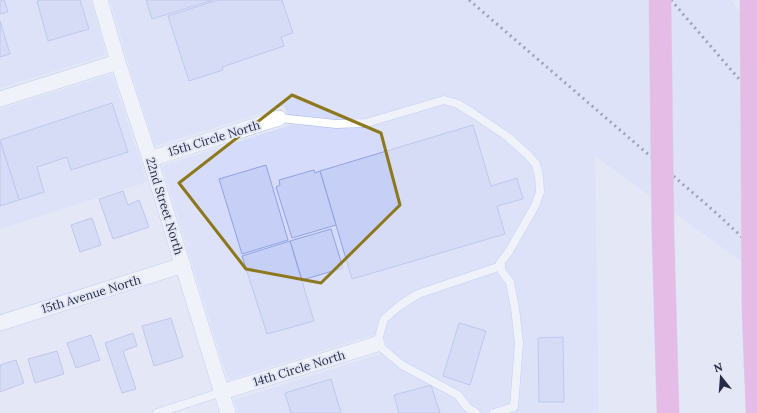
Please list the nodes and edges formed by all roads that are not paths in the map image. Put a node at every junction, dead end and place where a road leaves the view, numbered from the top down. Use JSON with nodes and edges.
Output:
{"nodes":[{"id":1,"x":100,"y":0,"type":"edge"},
{"id":2,"x":660,"y":0,"type":"edge"},
{"id":3,"x":751,"y":0,"type":"edge"},
{"id":4,"x":118,"y":62,"type":"junction"},
{"id":5,"x":0,"y":99,"type":"edge"},
{"id":6,"x":279,"y":118,"type":"joint"},
{"id":7,"x":150,"y":159,"type":"junction"},
{"id":8,"x":183,"y":266,"type":"junction"},
{"id":9,"x":501,"y":266,"type":"junction"},
{"id":10,"x":0,"y":323,"type":"edge"},
{"id":11,"x":377,"y":344,"type":"junction"},
{"id":12,"x":222,"y":392,"type":"junction"},
{"id":13,"x":757,"y":412,"type":"edge"},
{"id":14,"x":157,"y":413,"type":"edge"},
{"id":15,"x":228,"y":413,"type":"edge"},
{"id":16,"x":476,"y":413,"type":"edge"},
{"id":17,"x":494,"y":413,"type":"edge"},
{"id":18,"x":668,"y":413,"type":"edge"}],
"edges":[{"from":1,"to":4,"type":"street","name":"22nd Street North"},
{"from":2,"to":18,"type":"highway","bridge":true},
{"from":3,"to":13,"type":"highway","bridge":true},
{"from":4,"to":5,"type":"street"},
{"from":4,"to":7,"type":"street","name":"22nd Street North"},
{"from":6,"to":7,"type":"street","name":"15th Circle North"},
{"from":6,"to":9,"type":"lane"},
{"from":7,"to":8,"type":"street","name":"22nd Street North"},
{"from":8,"to":10,"type":"street","name":"15th Avenue North"},
{"from":8,"to":12,"type":"street","name":"22nd Street North"},
{"from":9,"to":11,"type":"lane"},
{"from":9,"to":17,"type":"lane"},
{"from":11,"to":12,"type":"street","name":"14th Circle North"},
{"from":11,"to":16,"type":"lane"},
{"from":12,"to":14,"type":"lane"},
{"from":12,"to":15,"type":"street","name":"22nd Street North"}]}
